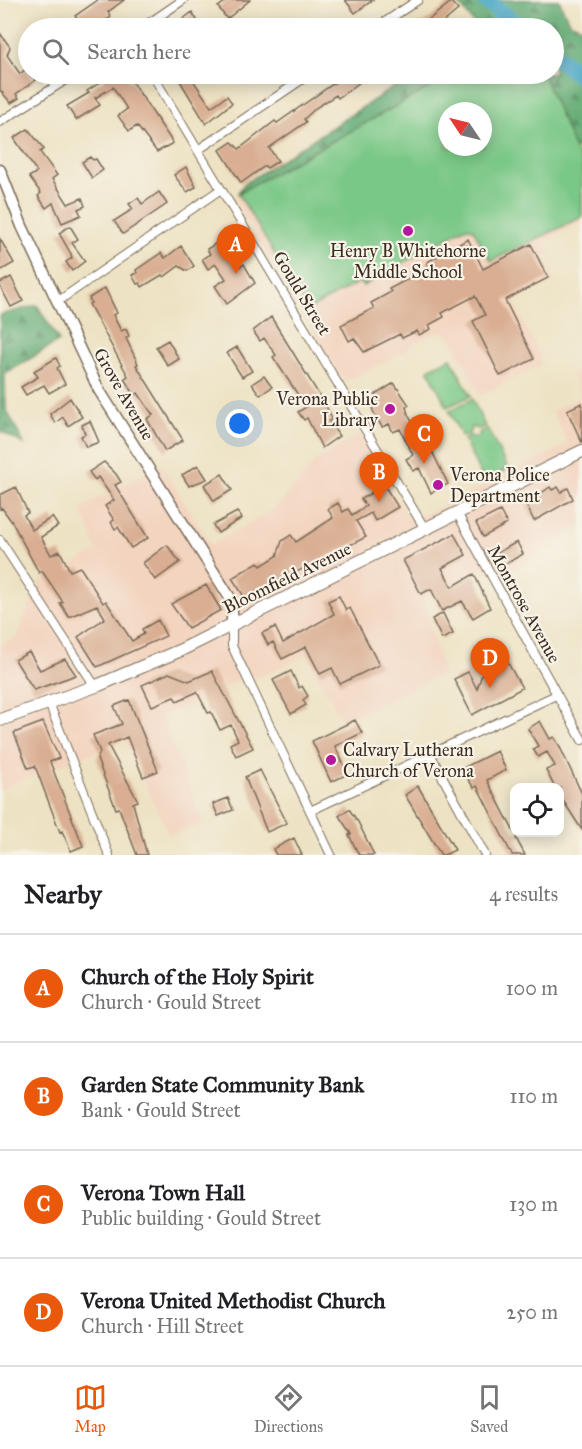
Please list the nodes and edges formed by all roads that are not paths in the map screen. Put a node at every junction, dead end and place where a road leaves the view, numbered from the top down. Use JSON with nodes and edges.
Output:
{"nodes":[{"id":1,"x":183,"y":0,"type":"edge"},
{"id":2,"x":418,"y":0,"type":"edge"},
{"id":3,"x":157,"y":18,"type":"edge"},
{"id":4,"x":391,"y":18,"type":"edge"},
{"id":5,"x":60,"y":84,"type":"edge"},
{"id":6,"x":158,"y":84,"type":"edge"},
{"id":7,"x":295,"y":84,"type":"edge"},
{"id":8,"x":0,"y":123,"type":"edge"},
{"id":9,"x":198,"y":150,"type":"junction"},
{"id":10,"x":0,"y":170,"type":"edge"},
{"id":11,"x":221,"y":189,"type":"junction"},
{"id":12,"x":57,"y":302,"type":"junction"},
{"id":13,"x":582,"y":451,"type":"edge"},
{"id":14,"x":458,"y":513,"type":"junction"},
{"id":15,"x":425,"y":529,"type":"junction"},
{"id":16,"x":0,"y":540,"type":"edge"},
{"id":17,"x":232,"y":626,"type":"junction"},
{"id":18,"x":95,"y":686,"type":"junction"},
{"id":19,"x":556,"y":694,"type":"junction"},
{"id":20,"x":49,"y":703,"type":"junction"},
{"id":21,"x":0,"y":720,"type":"edge"},
{"id":22,"x":582,"y":740,"type":"edge"},
{"id":23,"x":430,"y":754,"type":"junction"},
{"id":24,"x":310,"y":811,"type":"junction"},
{"id":25,"x":109,"y":855,"type":"edge"},
{"id":26,"x":331,"y":855,"type":"edge"},
{"id":27,"x":485,"y":855,"type":"edge"}],
"edges":[{"from":1,"to":3,"type":"street"},
{"from":2,"to":4,"type":"street"},
{"from":5,"to":8,"type":"street"},
{"from":6,"to":9,"type":"street","name":"Gould Street"},
{"from":7,"to":9,"type":"street"},
{"from":9,"to":11,"type":"street","name":"Gould Street"},
{"from":10,"to":12,"type":"street","name":"Grove Avenue"},
{"from":11,"to":12,"type":"street"},
{"from":11,"to":15,"type":"street","name":"Gould Street"},
{"from":12,"to":17,"type":"street","name":"Grove Avenue"},
{"from":13,"to":14,"type":"main road","name":"Bloomfield Avenue"},
{"from":14,"to":15,"type":"main road","name":"Bloomfield Avenue"},
{"from":14,"to":19,"type":"street","name":"Montrose Avenue"},
{"from":15,"to":17,"type":"main road","name":"Bloomfield Avenue"},
{"from":16,"to":18,"type":"street"},
{"from":17,"to":18,"type":"main road","name":"Bloomfield Avenue"},
{"from":17,"to":24,"type":"street"},
{"from":18,"to":20,"type":"main road","name":"Bloomfield Avenue"},
{"from":19,"to":22,"type":"street","name":"Montrose Avenue"},
{"from":19,"to":23,"type":"street"},
{"from":20,"to":21,"type":"main road","name":"Bloomfield Avenue"},
{"from":20,"to":25,"type":"street"},
{"from":23,"to":24,"type":"street"},
{"from":23,"to":27,"type":"street"},
{"from":24,"to":26,"type":"street"}]}
